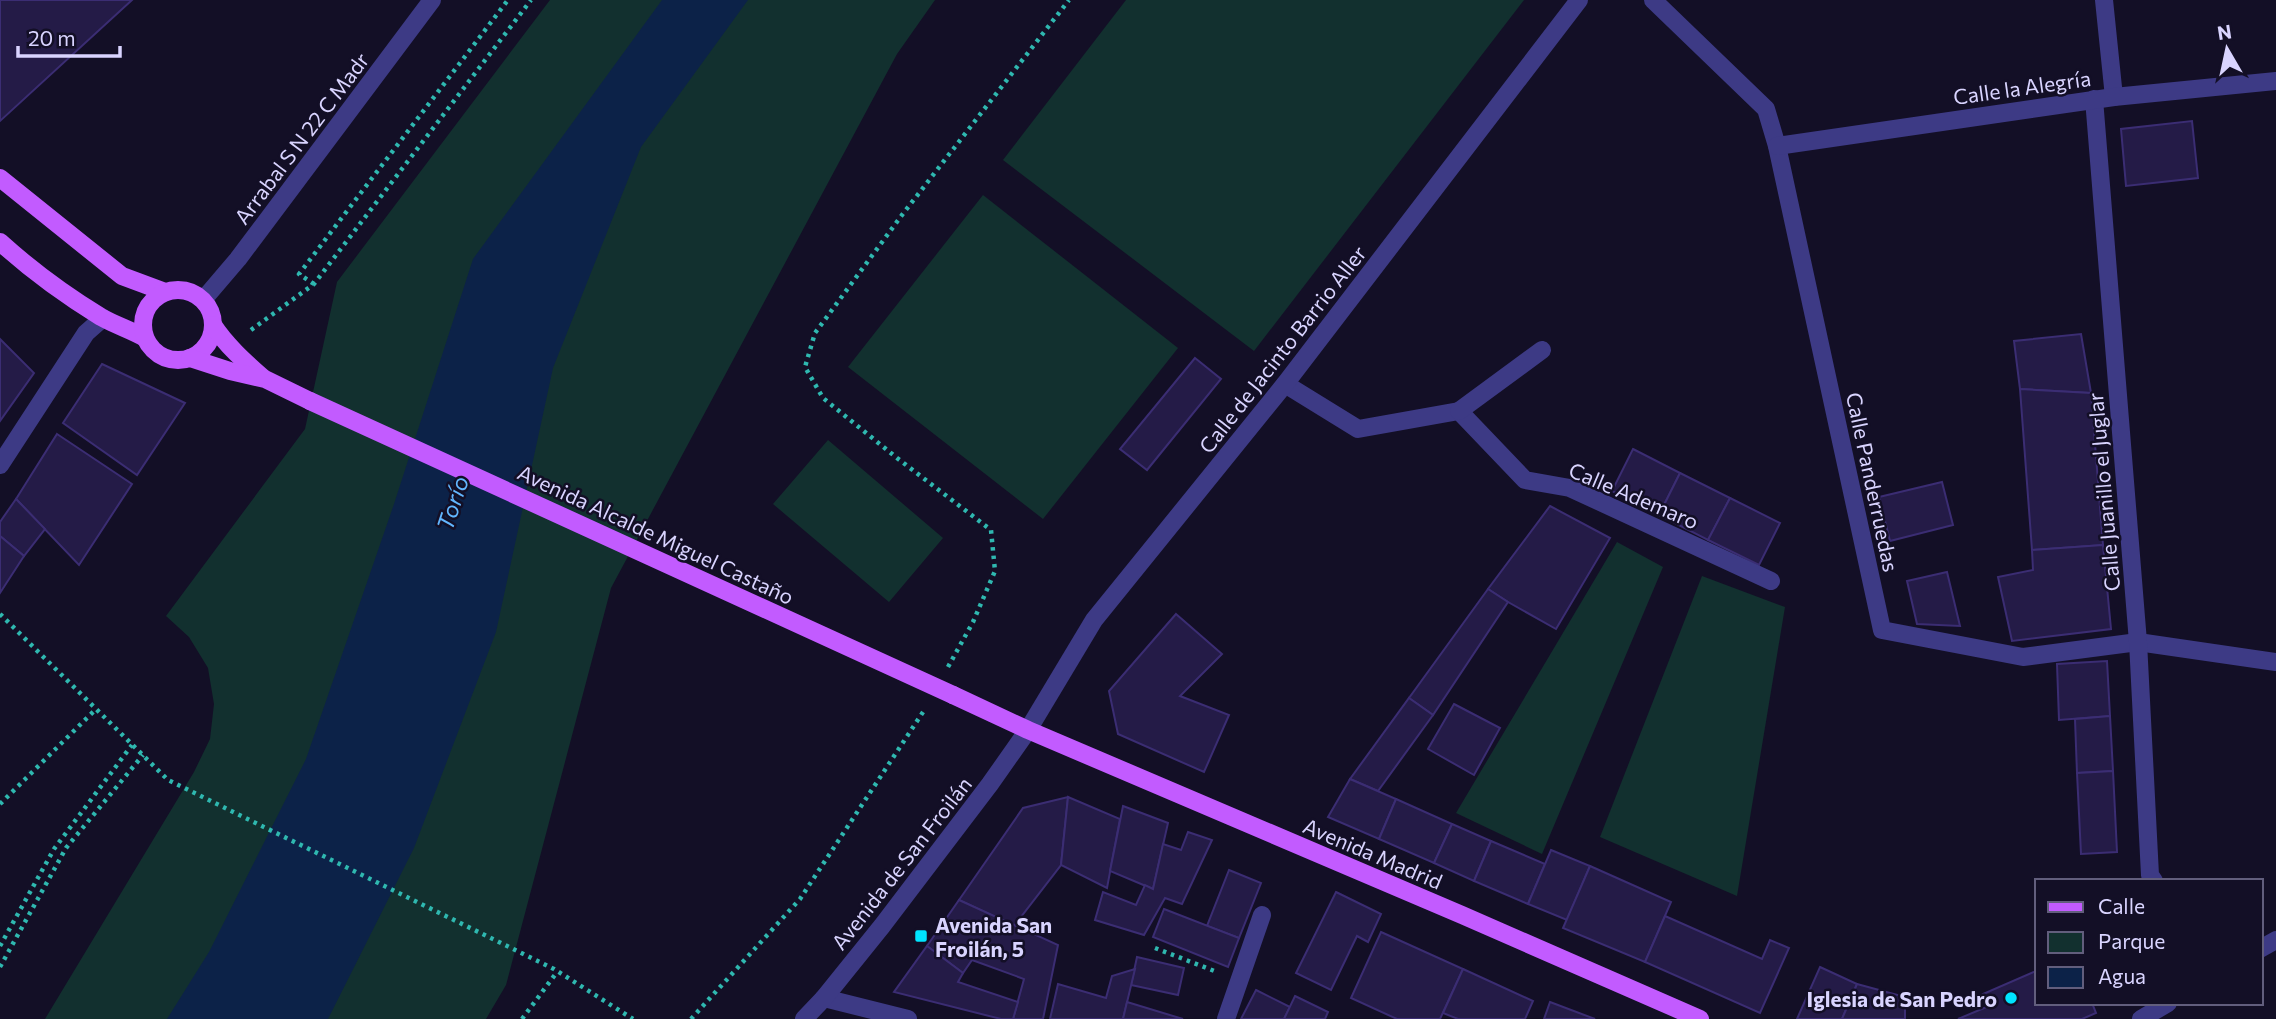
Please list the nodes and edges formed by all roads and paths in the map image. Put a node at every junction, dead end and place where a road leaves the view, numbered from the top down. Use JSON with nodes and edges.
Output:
{"nodes":[{"id":1,"x":432,"y":0,"type":"edge"},
{"id":2,"x":508,"y":0,"type":"edge"},
{"id":3,"x":531,"y":0,"type":"edge"},
{"id":4,"x":1069,"y":0,"type":"edge"},
{"id":5,"x":1579,"y":0,"type":"edge"},
{"id":6,"x":1653,"y":0,"type":"edge"},
{"id":7,"x":2104,"y":0,"type":"edge"},
{"id":8,"x":2276,"y":81,"type":"edge"},
{"id":9,"x":2113,"y":97,"type":"junction"},
{"id":10,"x":2094,"y":99,"type":"junction"},
{"id":11,"x":1777,"y":146,"type":"junction"},
{"id":12,"x":0,"y":178,"type":"edge"},
{"id":13,"x":0,"y":242,"type":"edge"},
{"id":14,"x":314,"y":284,"type":"junction"},
{"id":15,"x":165,"y":292,"type":"junction"},
{"id":16,"x":203,"y":300,"type":"junction"},
{"id":17,"x":103,"y":318,"type":"junction"},
{"id":18,"x":213,"y":325,"type":"junction"},
{"id":19,"x":251,"y":330,"type":"dead end"},
{"id":20,"x":145,"y":338,"type":"junction"},
{"id":21,"x":1542,"y":350,"type":"dead end"},
{"id":22,"x":190,"y":358,"type":"junction"},
{"id":23,"x":265,"y":379,"type":"junction"},
{"id":24,"x":1285,"y":384,"type":"junction"},
{"id":25,"x":1459,"y":411,"type":"junction"},
{"id":26,"x":0,"y":465,"type":"edge"},
{"id":27,"x":1771,"y":581,"type":"dead end"},
{"id":28,"x":0,"y":614,"type":"edge"},
{"id":29,"x":2138,"y":642,"type":"junction"},
{"id":30,"x":2276,"y":662,"type":"edge"},
{"id":31,"x":942,"y":678,"type":"dead end"},
{"id":32,"x":930,"y":701,"type":"dead end"},
{"id":33,"x":96,"y":709,"type":"junction"},
{"id":34,"x":1028,"y":730,"type":"junction"},
{"id":35,"x":132,"y":745,"type":"junction"},
{"id":36,"x":143,"y":755,"type":"junction"},
{"id":37,"x":0,"y":804,"type":"edge"},
{"id":38,"x":2153,"y":879,"type":"edge"},
{"id":39,"x":1262,"y":915,"type":"dead end"},
{"id":40,"x":0,"y":946,"type":"edge"},
{"id":41,"x":1155,"y":948,"type":"dead end"},
{"id":42,"x":0,"y":967,"type":"edge"},
{"id":43,"x":556,"y":970,"type":"junction"},
{"id":44,"x":1240,"y":981,"type":"junction"},
{"id":45,"x":824,"y":999,"type":"junction"},
{"id":46,"x":2165,"y":1005,"type":"edge"},
{"id":47,"x":522,"y":1019,"type":"edge"},
{"id":48,"x":633,"y":1019,"type":"edge"},
{"id":49,"x":691,"y":1019,"type":"edge"},
{"id":50,"x":804,"y":1019,"type":"edge"},
{"id":51,"x":908,"y":1019,"type":"edge"},
{"id":52,"x":1226,"y":1019,"type":"edge"},
{"id":53,"x":1700,"y":1019,"type":"edge"},
{"id":54,"x":2141,"y":1019,"type":"edge"}],
"edges":[{"from":1,"to":16,"type":"street","name":"Arrabal S N 22 C Madr"},
{"from":2,"to":14,"type":"path"},
{"from":3,"to":14,"type":"path"},
{"from":4,"to":31,"type":"path"},
{"from":5,"to":24,"type":"street","name":"Calle de Jacinto Barrio Aller"},
{"from":6,"to":11,"type":"street","name":"Calle Panderruedas"},
{"from":7,"to":9,"type":"street"},
{"from":8,"to":9,"type":"street","name":"Calle la Alegría"},
{"from":9,"to":10,"type":"street","name":"Calle la Alegría"},
{"from":10,"to":11,"type":"street","name":"Calle la Alegría"},
{"from":10,"to":29,"type":"street","name":"Calle Juanillo el Juglar"},
{"from":11,"to":29,"type":"street","name":"Calle Panderruedas"},
{"from":12,"to":15,"type":"main road"},
{"from":13,"to":17,"type":"main road"},
{"from":14,"to":19,"type":"path"},
{"from":15,"to":16,"type":"main road"},
{"from":15,"to":20,"type":"main road"},
{"from":16,"to":18,"type":"main road"},
{"from":17,"to":20,"type":"main road"},
{"from":17,"to":26,"type":"street"},
{"from":18,"to":22,"type":"main road"},
{"from":18,"to":23,"type":"main road","name":"Avenida Alcalde Miguel Castaño"},
{"from":20,"to":22,"type":"main road"},
{"from":21,"to":25,"type":"street"},
{"from":22,"to":23,"type":"main road","name":"Avenida Alcalde Miguel Castaño"},
{"from":23,"to":34,"type":"main road","name":"Avenida Alcalde Miguel Castaño","bridge":true},
{"from":24,"to":25,"type":"street"},
{"from":24,"to":34,"type":"street","name":"Calle de Jacinto Barrio Aller"},
{"from":25,"to":27,"type":"street","name":"Calle Ademaro"},
{"from":28,"to":33,"type":"path"},
{"from":29,"to":30,"type":"street","name":"Calle Panderruedas"},
{"from":29,"to":38,"type":"street","name":"Calle Juanillo el Juglar"},
{"from":32,"to":49,"type":"path"},
{"from":33,"to":35,"type":"path"},
{"from":33,"to":37,"type":"path"},
{"from":34,"to":45,"type":"street","name":"Avenida de San Froilán"},
{"from":34,"to":53,"type":"main road","name":"Avenida Madrid"},
{"from":35,"to":36,"type":"path"},
{"from":35,"to":40,"type":"path"},
{"from":36,"to":42,"type":"path"},
{"from":36,"to":43,"type":"path"},
{"from":39,"to":44,"type":"street"},
{"from":41,"to":44,"type":"path"},
{"from":43,"to":47,"type":"path"},
{"from":43,"to":48,"type":"path"},
{"from":44,"to":52,"type":"street"},
{"from":45,"to":50,"type":"street","name":"Avenida de San Froilán"},
{"from":45,"to":51,"type":"street"},
{"from":46,"to":54,"type":"street"}]}
